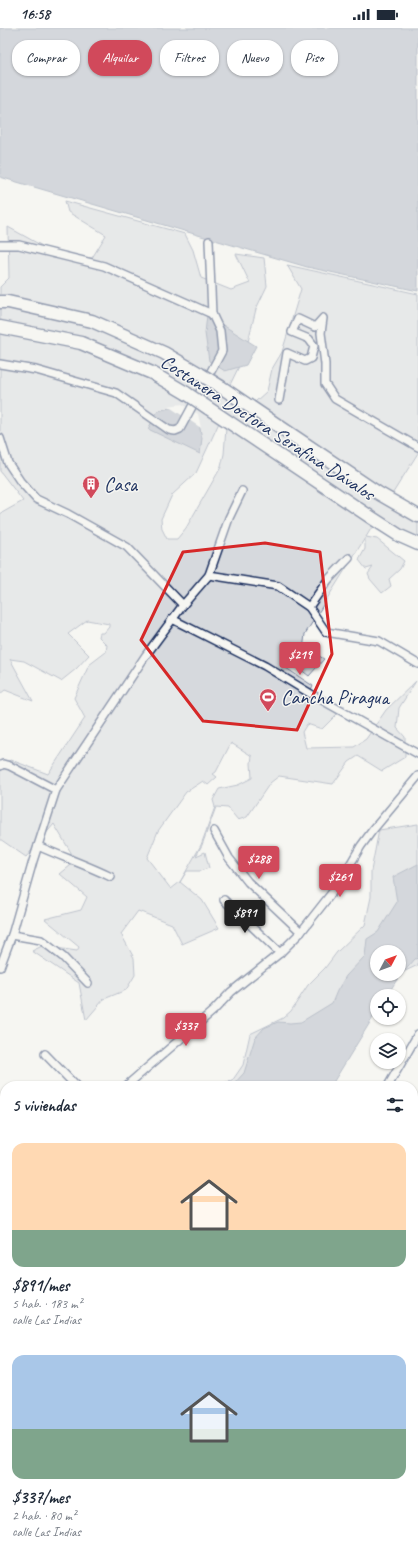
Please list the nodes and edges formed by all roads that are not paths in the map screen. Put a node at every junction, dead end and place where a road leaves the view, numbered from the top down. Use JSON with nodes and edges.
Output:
{"nodes":[{"id":1,"x":209,"y":241,"type":"dead end"},
{"id":2,"x":0,"y":245,"type":"edge"},
{"id":3,"x":0,"y":302,"type":"edge"},
{"id":4,"x":212,"y":314,"type":"junction"},
{"id":5,"x":0,"y":327,"type":"edge"},
{"id":6,"x":0,"y":364,"type":"edge"},
{"id":7,"x":279,"y":400,"type":"dead end"},
{"id":8,"x":0,"y":438,"type":"edge"},
{"id":9,"x":418,"y":447,"type":"edge"},
{"id":10,"x":242,"y":491,"type":"dead end"},
{"id":11,"x":418,"y":516,"type":"edge"},
{"id":12,"x":418,"y":544,"type":"edge"},
{"id":13,"x":349,"y":558,"type":"dead end"},
{"id":14,"x":209,"y":575,"type":"junction"},
{"id":15,"x":183,"y":605,"type":"junction"},
{"id":16,"x":309,"y":607,"type":"junction"},
{"id":17,"x":172,"y":619,"type":"junction"},
{"id":18,"x":418,"y":664,"type":"edge"},
{"id":19,"x":418,"y":754,"type":"edge"},
{"id":20,"x":0,"y":766,"type":"edge"},
{"id":21,"x":418,"y":776,"type":"edge"},
{"id":22,"x":56,"y":790,"type":"junction"},
{"id":23,"x":214,"y":831,"type":"dead end"},
{"id":24,"x":38,"y":846,"type":"junction"},
{"id":25,"x":111,"y":877,"type":"dead end"},
{"id":26,"x":224,"y":900,"type":"dead end"},
{"id":27,"x":301,"y":932,"type":"junction"},
{"id":28,"x":12,"y":935,"type":"junction"},
{"id":29,"x":280,"y":953,"type":"junction"},
{"id":30,"x":0,"y":967,"type":"edge"},
{"id":31,"x":88,"y":983,"type":"dead end"},
{"id":32,"x":418,"y":1034,"type":"edge"},
{"id":33,"x":45,"y":1054,"type":"dead end"},
{"id":34,"x":71,"y":1081,"type":"edge"},
{"id":35,"x":132,"y":1081,"type":"edge"},
{"id":36,"x":391,"y":1081,"type":"edge"}],
"edges":[{"from":1,"to":4,"type":"street"},
{"from":2,"to":4,"type":"street"},
{"from":3,"to":11,"type":"highway","name":"Costanera Doctora Serafina Dávalos","bridge":true},
{"from":4,"to":6,"type":"street"},
{"from":5,"to":12,"type":"highway","name":"Costanera Doctora Serafina Dávalos","bridge":true},
{"from":7,"to":9,"type":"street"},
{"from":8,"to":15,"type":"street"},
{"from":10,"to":14,"type":"street"},
{"from":13,"to":16,"type":"street"},
{"from":14,"to":15,"type":"street"},
{"from":14,"to":16,"type":"street"},
{"from":15,"to":17,"type":"street"},
{"from":16,"to":18,"type":"street"},
{"from":17,"to":19,"type":"street"},
{"from":17,"to":22,"type":"street"},
{"from":20,"to":22,"type":"street"},
{"from":21,"to":27,"type":"street"},
{"from":22,"to":24,"type":"street"},
{"from":23,"to":27,"type":"street"},
{"from":24,"to":25,"type":"street"},
{"from":24,"to":28,"type":"street"},
{"from":26,"to":29,"type":"street"},
{"from":27,"to":29,"type":"street"},
{"from":28,"to":30,"type":"street"},
{"from":28,"to":31,"type":"street"},
{"from":29,"to":35,"type":"street"},
{"from":32,"to":36,"type":"street"},
{"from":33,"to":34,"type":"street"}]}
